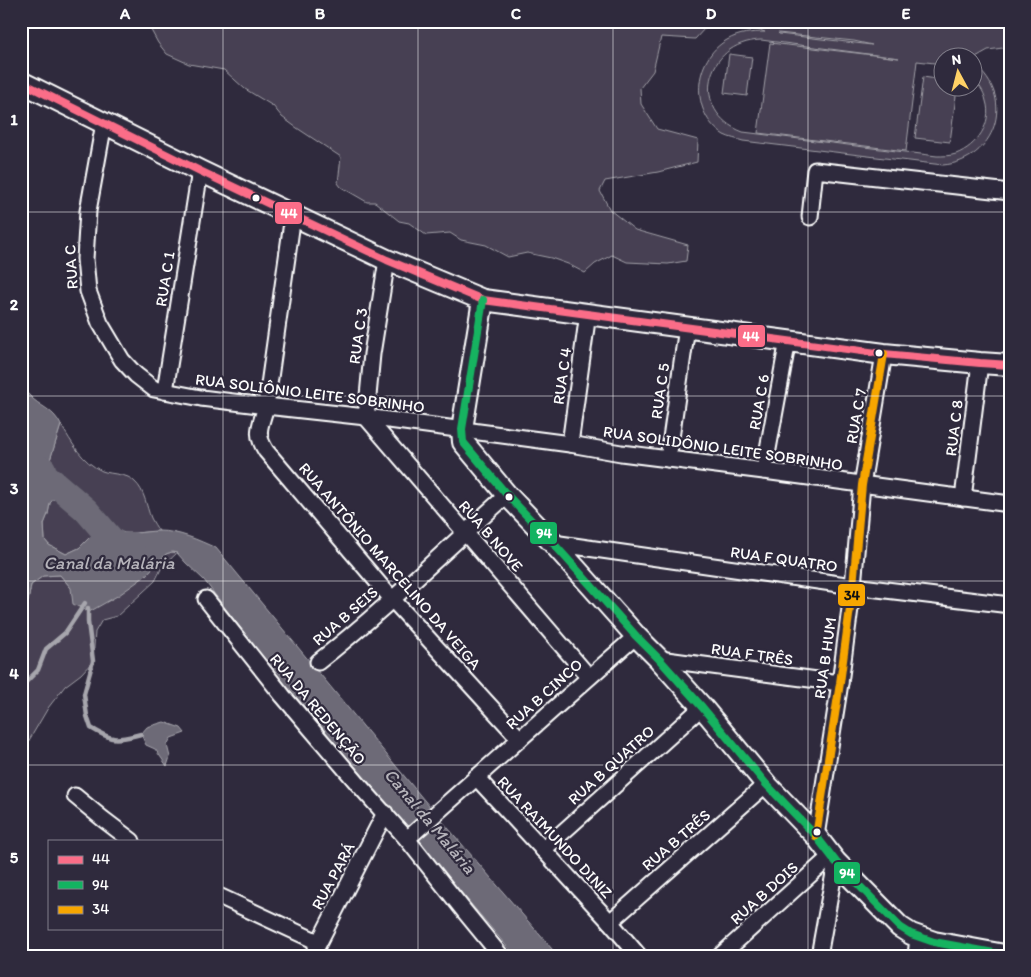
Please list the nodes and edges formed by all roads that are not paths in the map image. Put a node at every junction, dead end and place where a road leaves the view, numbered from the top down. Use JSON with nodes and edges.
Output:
{"nodes":[{"id":1,"x":21,"y":82,"type":"edge"},
{"id":2,"x":104,"y":123,"type":"junction"},
{"id":3,"x":200,"y":171,"type":"junction"},
{"id":4,"x":1010,"y":192,"type":"edge"},
{"id":5,"x":293,"y":216,"type":"junction"},
{"id":6,"x":810,"y":216,"type":"dead end"},
{"id":7,"x":386,"y":260,"type":"junction"},
{"id":8,"x":483,"y":300,"type":"junction"},
{"id":9,"x":588,"y":314,"type":"junction"},
{"id":10,"x":687,"y":327,"type":"junction"},
{"id":11,"x":788,"y":340,"type":"junction"},
{"id":12,"x":884,"y":354,"type":"junction"},
{"id":13,"x":980,"y":363,"type":"junction"},
{"id":14,"x":1010,"y":365,"type":"edge"},
{"id":15,"x":160,"y":390,"type":"junction"},
{"id":16,"x":266,"y":406,"type":"junction"},
{"id":17,"x":366,"y":416,"type":"junction"},
{"id":18,"x":462,"y":429,"type":"junction"},
{"id":19,"x":570,"y":444,"type":"junction"},
{"id":20,"x":668,"y":459,"type":"junction"},
{"id":21,"x":764,"y":471,"type":"junction"},
{"id":22,"x":862,"y":484,"type":"junction"},
{"id":23,"x":506,"y":495,"type":"junction"},
{"id":24,"x":963,"y":498,"type":"junction"},
{"id":25,"x":1010,"y":504,"type":"edge"},
{"id":26,"x":465,"y":532,"type":"junction"},
{"id":27,"x":553,"y":543,"type":"junction"},
{"id":28,"x":853,"y":586,"type":"junction"},
{"id":29,"x":206,"y":599,"type":"dead end"},
{"id":30,"x":392,"y":599,"type":"junction"},
{"id":31,"x":1010,"y":605,"type":"edge"},
{"id":32,"x":636,"y":636,"type":"junction"},
{"id":33,"x":659,"y":659,"type":"junction"},
{"id":34,"x":318,"y":662,"type":"dead end"},
{"id":35,"x":589,"y":677,"type":"junction"},
{"id":36,"x":840,"y":683,"type":"junction"},
{"id":37,"x":702,"y":707,"type":"junction"},
{"id":38,"x":520,"y":739,"type":"junction"},
{"id":39,"x":476,"y":777,"type":"junction"},
{"id":40,"x":766,"y":784,"type":"junction"},
{"id":41,"x":75,"y":796,"type":"dead end"},
{"id":42,"x":385,"y":813,"type":"junction"},
{"id":43,"x":816,"y":836,"type":"junction"},
{"id":44,"x":407,"y":839,"type":"junction"},
{"id":45,"x":131,"y":840,"type":"edge"},
{"id":46,"x":543,"y":850,"type":"junction"},
{"id":47,"x":833,"y":859,"type":"junction"},
{"id":48,"x":222,"y":897,"type":"edge"},
{"id":49,"x":610,"y":922,"type":"junction"},
{"id":50,"x":318,"y":942,"type":"junction"},
{"id":51,"x":917,"y":946,"type":"edge"},
{"id":52,"x":312,"y":956,"type":"edge"},
{"id":53,"x":501,"y":956,"type":"edge"},
{"id":54,"x":639,"y":956,"type":"edge"},
{"id":55,"x":720,"y":956,"type":"edge"},
{"id":56,"x":818,"y":956,"type":"edge"},
{"id":57,"x":1010,"y":956,"type":"edge"}],
"edges":[{"from":1,"to":2,"type":"street"},
{"from":2,"to":3,"type":"street"},
{"from":2,"to":15,"type":"street","name":"RUA C"},
{"from":3,"to":5,"type":"street"},
{"from":3,"to":15,"type":"street","name":"RUA C 1"},
{"from":4,"to":6,"type":"street"},
{"from":5,"to":7,"type":"street"},
{"from":5,"to":16,"type":"street","name":"RUA ANTÔNIO MARCELINO DA VEIGA"},
{"from":7,"to":8,"type":"street"},
{"from":7,"to":17,"type":"street","name":"RUA C 3"},
{"from":8,"to":9,"type":"street"},
{"from":8,"to":18,"type":"street"},
{"from":9,"to":10,"type":"street"},
{"from":9,"to":19,"type":"street","name":"RUA C 4"},
{"from":10,"to":11,"type":"street"},
{"from":10,"to":20,"type":"street","name":"RUA C 5"},
{"from":11,"to":12,"type":"street"},
{"from":11,"to":21,"type":"street","name":"RUA C 6"},
{"from":12,"to":13,"type":"street"},
{"from":12,"to":22,"type":"street","name":"RUA C 7"},
{"from":13,"to":14,"type":"street"},
{"from":13,"to":24,"type":"street","name":"RUA C 8"},
{"from":15,"to":16,"type":"street","name":"RUA SOLIÔNIO LEITE SOBRINHO"},
{"from":16,"to":17,"type":"street","name":"RUA SOLIÔNIO LEITE SOBRINHO"},
{"from":16,"to":30,"type":"street","name":"RUA ANTÔNIO MARCELINO DA VEIGA"},
{"from":17,"to":18,"type":"street","name":"RUA SOLIÔNIO LEITE SOBRINHO"},
{"from":17,"to":26,"type":"street","name":"RUA B NOVE"},
{"from":18,"to":19,"type":"street","name":"RUA SOLIDÔNIO LEITE SOBRINHO"},
{"from":18,"to":23,"type":"street"},
{"from":19,"to":20,"type":"street","name":"RUA SOLIDÔNIO LEITE SOBRINHO"},
{"from":20,"to":21,"type":"street","name":"RUA SOLIDÔNIO LEITE SOBRINHO"},
{"from":21,"to":22,"type":"street","name":"RUA SOLIDÔNIO LEITE SOBRINHO"},
{"from":22,"to":24,"type":"street","name":"RUA SOLIDÔNIO LEITE SOBRINHO"},
{"from":22,"to":28,"type":"street","name":"RUA B HUM"},
{"from":23,"to":26,"type":"street","name":"RUA B SEIS"},
{"from":23,"to":27,"type":"street"},
{"from":24,"to":25,"type":"street","name":"RUA SOLIDÔNIO LEITE SOBRINHO"},
{"from":26,"to":30,"type":"street","name":"RUA B SEIS"},
{"from":26,"to":35,"type":"street","name":"RUA B NOVE"},
{"from":27,"to":28,"type":"street","name":"RUA F QUATRO"},
{"from":27,"to":32,"type":"street"},
{"from":28,"to":31,"type":"street","name":"RUA F QUATRO"},
{"from":28,"to":36,"type":"street","name":"RUA B HUM"},
{"from":29,"to":42,"type":"street","name":"RUA DA REDENÇÃO"},
{"from":30,"to":34,"type":"street","name":"RUA B SEIS"},
{"from":30,"to":38,"type":"street","name":"RUA ANTÔNIO MARCELINO DA VEIGA"},
{"from":32,"to":33,"type":"street"},
{"from":32,"to":35,"type":"street","name":"RUA B CINCO"},
{"from":33,"to":36,"type":"street","name":"RUA F TRÊS"},
{"from":33,"to":37,"type":"street"},
{"from":35,"to":38,"type":"street","name":"RUA B CINCO"},
{"from":36,"to":43,"type":"street","name":"RUA B HUM"},
{"from":37,"to":40,"type":"street"},
{"from":37,"to":46,"type":"street","name":"RUA B QUATRO"},
{"from":38,"to":39,"type":"street","name":"RUA B CINCO"},
{"from":39,"to":44,"type":"street","name":"RUA RAIMUNDO DINIZ"},
{"from":39,"to":46,"type":"street","name":"RUA RAIMUNDO DINIZ"},
{"from":40,"to":43,"type":"street"},
{"from":40,"to":49,"type":"street","name":"RUA B TRÊS"},
{"from":41,"to":45,"type":"street"},
{"from":42,"to":44,"type":"street","name":"RUA DA REDENÇÃO"},
{"from":42,"to":50,"type":"street","name":"RUA PARÁ"},
{"from":43,"to":47,"type":"street"},
{"from":44,"to":53,"type":"street","name":"RUA DA REDENÇÃO"},
{"from":46,"to":49,"type":"street","name":"RUA RAIMUNDO DINIZ"},
{"from":47,"to":51,"type":"street"},
{"from":47,"to":55,"type":"street","name":"RUA B DOIS"},
{"from":47,"to":56,"type":"street"},
{"from":48,"to":50,"type":"street"},
{"from":49,"to":54,"type":"street","name":"RUA RAIMUNDO DINIZ"},
{"from":50,"to":52,"type":"street","name":"RUA PARÁ"},
{"from":51,"to":57,"type":"street"}]}
